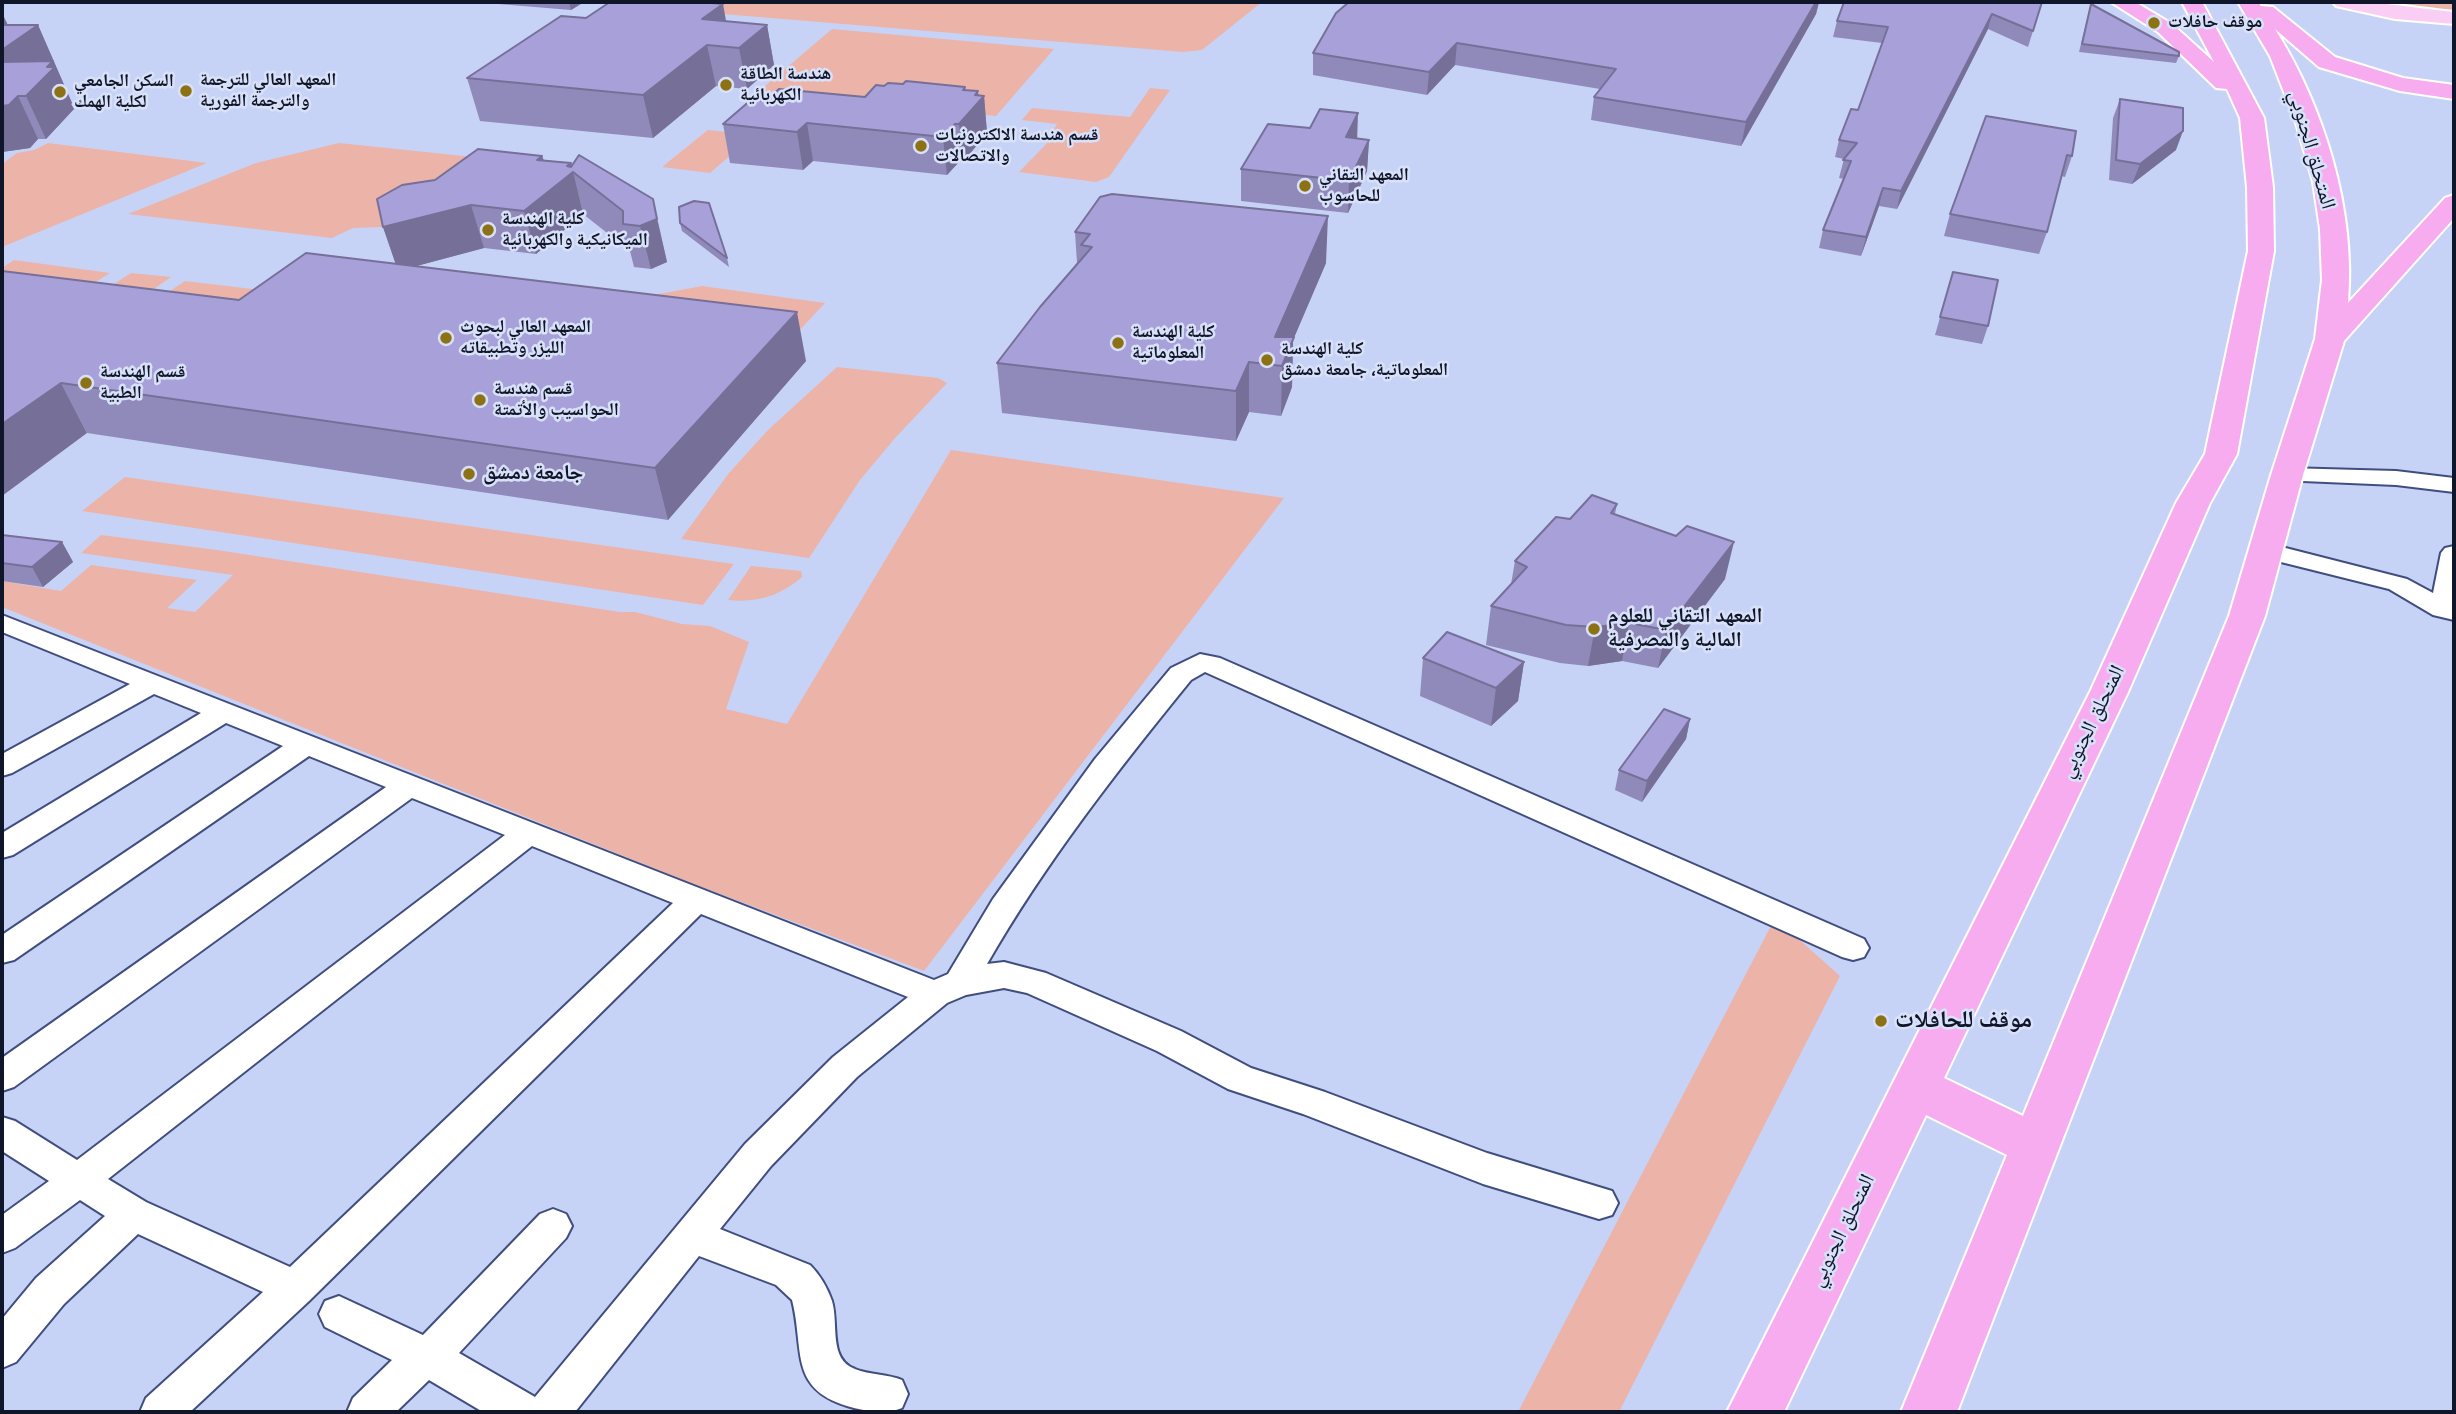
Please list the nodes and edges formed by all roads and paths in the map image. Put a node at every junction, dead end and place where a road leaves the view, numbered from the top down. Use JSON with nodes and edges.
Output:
{"nodes":[{"id":1,"x":2121,"y":2,"type":"edge"},
{"id":2,"x":2192,"y":2,"type":"edge"},
{"id":3,"x":2250,"y":2,"type":"edge"},
{"id":4,"x":2343,"y":2,"type":"edge"},
{"id":5,"x":2454,"y":18,"type":"edge"},
{"id":6,"x":2454,"y":92,"type":"edge"},
{"id":7,"x":2252,"y":118,"type":"junction"},
{"id":8,"x":2454,"y":203,"type":"edge"},
{"id":9,"x":2330,"y":339,"type":"junction"},
{"id":10,"x":2287,"y":475,"type":"junction"},
{"id":11,"x":2454,"y":485,"type":"edge"},
{"id":12,"x":2266,"y":551,"type":"junction"},
{"id":13,"x":2454,"y":554,"type":"edge"},
{"id":14,"x":2448,"y":610,"type":"edge"},
{"id":15,"x":2,"y":623,"type":"edge"},
{"id":16,"x":153,"y":683,"type":"junction"},
{"id":17,"x":224,"y":711,"type":"junction"},
{"id":18,"x":306,"y":744,"type":"junction"},
{"id":19,"x":2,"y":766,"type":"edge"},
{"id":20,"x":410,"y":785,"type":"junction"},
{"id":21,"x":529,"y":832,"type":"junction"},
{"id":22,"x":2,"y":847,"type":"edge"},
{"id":23,"x":697,"y":899,"type":"junction"},
{"id":24,"x":1853,"y":948,"type":"dead end"},
{"id":25,"x":2,"y":951,"type":"edge"},
{"id":26,"x":948,"y":988,"type":"junction"},
{"id":27,"x":2,"y":1077,"type":"edge"},
{"id":28,"x":1914,"y":1086,"type":"junction"},
{"id":29,"x":2,"y":1132,"type":"edge"},
{"id":30,"x":2036,"y":1146,"type":"junction"},
{"id":31,"x":79,"y":1180,"type":"junction"},
{"id":32,"x":1599,"y":1203,"type":"dead end"},
{"id":33,"x":133,"y":1214,"type":"junction"},
{"id":34,"x":553,"y":1226,"type":"dead end"},
{"id":35,"x":691,"y":1235,"type":"junction"},
{"id":36,"x":2,"y":1236,"type":"edge"},
{"id":37,"x":295,"y":1289,"type":"junction"},
{"id":38,"x":339,"y":1314,"type":"dead end"},
{"id":39,"x":2,"y":1349,"type":"edge"},
{"id":40,"x":428,"y":1357,"type":"junction"},
{"id":41,"x":888,"y":1394,"type":"dead end"},
{"id":42,"x":161,"y":1412,"type":"edge"},
{"id":43,"x":368,"y":1412,"type":"edge"},
{"id":44,"x":521,"y":1412,"type":"edge"},
{"id":45,"x":549,"y":1412,"type":"edge"},
{"id":46,"x":1755,"y":1412,"type":"edge"},
{"id":47,"x":1930,"y":1412,"type":"edge"}],
"edges":[{"from":1,"to":7,"type":"highway"},
{"from":2,"to":7,"type":"highway","name":"المتحلق الجنوبي"},
{"from":3,"to":6,"type":"highway"},
{"from":3,"to":9,"type":"highway","name":"المتحلق الجنوبي"},
{"from":4,"to":5,"type":"main road"},
{"from":7,"to":28,"type":"highway","name":"المتحلق الجنوبي"},
{"from":8,"to":9,"type":"highway"},
{"from":9,"to":10,"type":"highway","name":"المتحلق الجنوبي"},
{"from":10,"to":11,"type":"street"},
{"from":10,"to":12,"type":"highway","name":"المتحلق الجنوبي"},
{"from":12,"to":14,"type":"street"},
{"from":12,"to":30,"type":"highway","name":"المتحلق الجنوبي"},
{"from":13,"to":14,"type":"street"},
{"from":15,"to":16,"type":"street"},
{"from":16,"to":17,"type":"street"},
{"from":16,"to":19,"type":"street"},
{"from":17,"to":18,"type":"street"},
{"from":17,"to":22,"type":"street"},
{"from":18,"to":20,"type":"street"},
{"from":18,"to":25,"type":"street"},
{"from":20,"to":21,"type":"street"},
{"from":20,"to":27,"type":"street"},
{"from":21,"to":23,"type":"street"},
{"from":21,"to":31,"type":"street"},
{"from":23,"to":26,"type":"street"},
{"from":23,"to":37,"type":"street"},
{"from":24,"to":26,"type":"street"},
{"from":26,"to":32,"type":"street"},
{"from":26,"to":35,"type":"street"},
{"from":28,"to":30,"type":"highway"},
{"from":28,"to":46,"type":"highway","name":"المتحلق الجنوبي"},
{"from":29,"to":31,"type":"street"},
{"from":30,"to":47,"type":"highway","name":"المتحلق الجنوبي"},
{"from":31,"to":33,"type":"street"},
{"from":31,"to":36,"type":"street"},
{"from":33,"to":37,"type":"street"},
{"from":33,"to":39,"type":"street"},
{"from":34,"to":40,"type":"street"},
{"from":35,"to":41,"type":"street"},
{"from":35,"to":45,"type":"street"},
{"from":37,"to":42,"type":"street"},
{"from":38,"to":40,"type":"street"},
{"from":40,"to":43,"type":"street"},
{"from":40,"to":44,"type":"street"}]}
